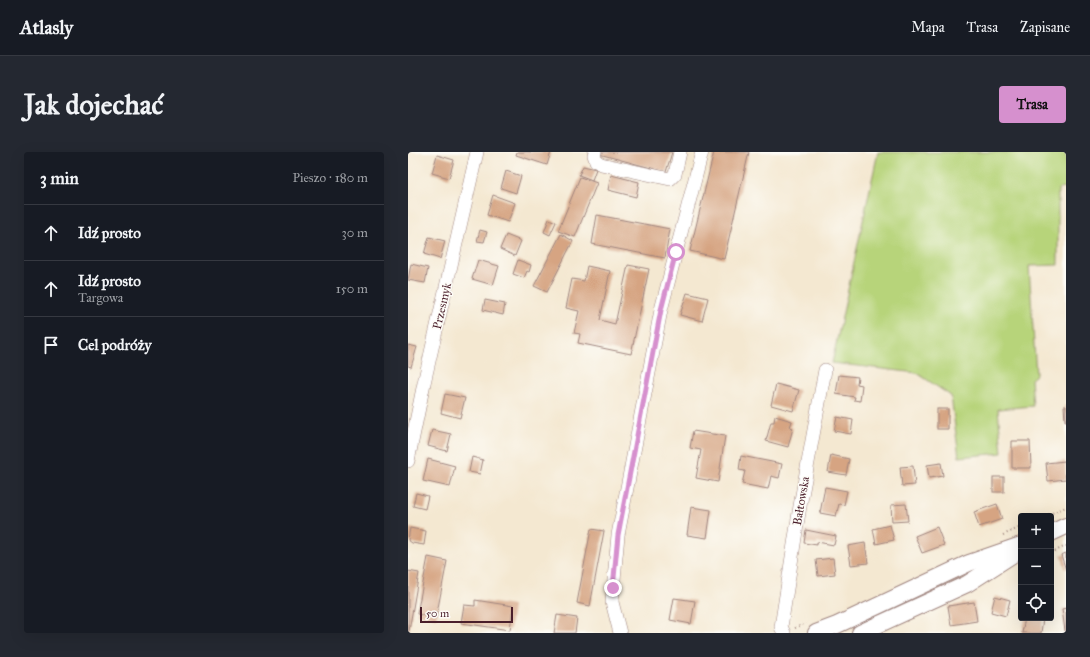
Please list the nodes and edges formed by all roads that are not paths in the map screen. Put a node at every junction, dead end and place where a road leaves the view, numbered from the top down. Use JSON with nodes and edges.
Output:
{"nodes":[{"id":1,"x":477,"y":152,"type":"edge"},
{"id":2,"x":680,"y":152,"type":"edge"},
{"id":3,"x":702,"y":152,"type":"edge"},
{"id":4,"x":594,"y":153,"type":"edge"},
{"id":5,"x":825,"y":370,"type":"dead end"},
{"id":6,"x":408,"y":461,"type":"edge"},
{"id":7,"x":1066,"y":526,"type":"edge"},
{"id":8,"x":1054,"y":532,"type":"edge"},
{"id":9,"x":1018,"y":546,"type":"edge"},
{"id":10,"x":1018,"y":551,"type":"edge"},
{"id":11,"x":834,"y":629,"type":"edge"},
{"id":12,"x":620,"y":633,"type":"edge"},
{"id":13,"x":784,"y":633,"type":"edge"},
{"id":14,"x":816,"y":633,"type":"edge"},
{"id":15,"x":860,"y":633,"type":"edge"}],
"edges":[{"from":1,"to":6,"type":"street","name":"Przesmyk"},
{"from":2,"to":4,"type":"street"},
{"from":3,"to":12,"type":"street"},
{"from":5,"to":13,"type":"street","name":"Bałtowska"},
{"from":7,"to":8,"type":"main road"},
{"from":9,"to":11,"type":"main road"},
{"from":10,"to":15,"type":"main road"},
{"from":11,"to":14,"type":"main road"}]}
